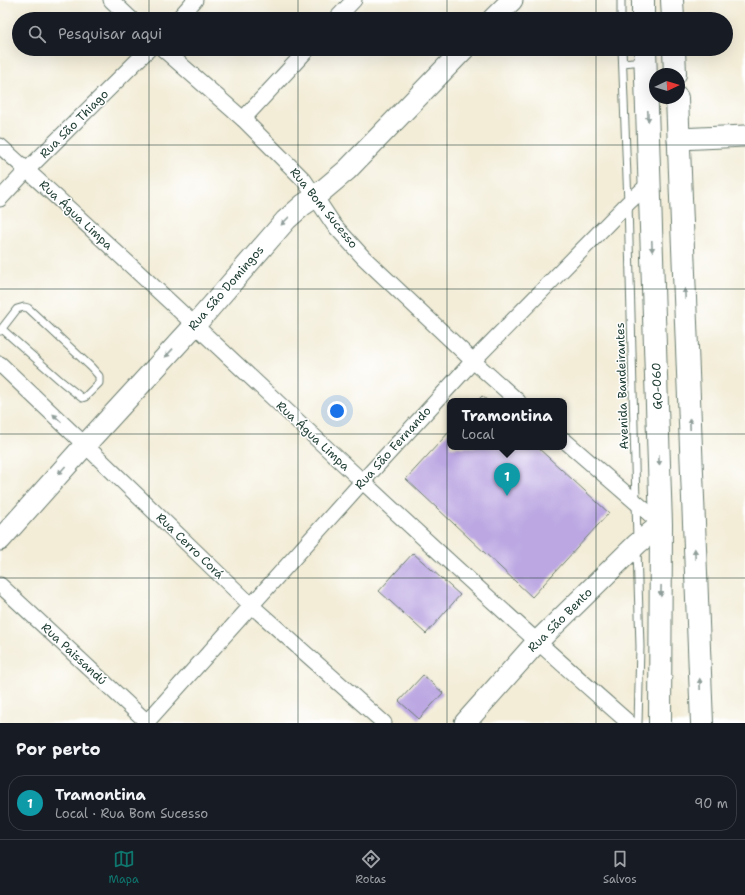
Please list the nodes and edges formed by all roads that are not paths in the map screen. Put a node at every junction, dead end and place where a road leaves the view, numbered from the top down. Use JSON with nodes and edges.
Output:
{"nodes":[{"id":1,"x":111,"y":0,"type":"edge"},
{"id":2,"x":195,"y":0,"type":"edge"},
{"id":3,"x":354,"y":0,"type":"edge"},
{"id":4,"x":512,"y":0,"type":"edge"},
{"id":5,"x":621,"y":0,"type":"edge"},
{"id":6,"x":642,"y":0,"type":"edge"},
{"id":7,"x":672,"y":0,"type":"edge"},
{"id":8,"x":124,"y":12,"type":"edge"},
{"id":9,"x":184,"y":12,"type":"edge"},
{"id":10,"x":343,"y":12,"type":"edge"},
{"id":11,"x":500,"y":12,"type":"edge"},
{"id":12,"x":621,"y":12,"type":"edge"},
{"id":13,"x":643,"y":12,"type":"edge"},
{"id":14,"x":673,"y":12,"type":"edge"},
{"id":15,"x":142,"y":56,"type":"edge"},
{"id":16,"x":171,"y":56,"type":"edge"},
{"id":17,"x":301,"y":56,"type":"edge"},
{"id":18,"x":457,"y":56,"type":"edge"},
{"id":19,"x":622,"y":56,"type":"edge"},
{"id":20,"x":642,"y":56,"type":"edge"},
{"id":21,"x":645,"y":56,"type":"edge"},
{"id":22,"x":675,"y":56,"type":"edge"},
{"id":23,"x":623,"y":63,"type":"junction"},
{"id":24,"x":676,"y":68,"type":"edge"},
{"id":25,"x":677,"y":104,"type":"edge"},
{"id":26,"x":242,"y":119,"type":"junction"},
{"id":27,"x":745,"y":136,"type":"edge"},
{"id":28,"x":678,"y":139,"type":"junction"},
{"id":29,"x":0,"y":146,"type":"edge"},
{"id":30,"x":27,"y":170,"type":"junction"},
{"id":31,"x":650,"y":183,"type":"junction"},
{"id":32,"x":315,"y":197,"type":"junction"},
{"id":33,"x":0,"y":199,"type":"edge"},
{"id":34,"x":628,"y":203,"type":"junction"},
{"id":35,"x":195,"y":325,"type":"junction"},
{"id":36,"x":1,"y":330,"type":"edge"},
{"id":37,"x":472,"y":361,"type":"junction"},
{"id":38,"x":0,"y":364,"type":"edge"},
{"id":39,"x":515,"y":398,"type":"edge"},
{"id":40,"x":567,"y":443,"type":"edge"},
{"id":41,"x":85,"y":445,"type":"junction"},
{"id":42,"x":362,"y":482,"type":"junction"},
{"id":43,"x":636,"y":503,"type":"junction"},
{"id":44,"x":661,"y":524,"type":"junction"},
{"id":45,"x":0,"y":540,"type":"edge"},
{"id":46,"x":637,"y":544,"type":"junction"},
{"id":47,"x":0,"y":585,"type":"edge"},
{"id":48,"x":252,"y":606,"type":"junction"},
{"id":49,"x":537,"y":642,"type":"junction"},
{"id":50,"x":147,"y":723,"type":"edge"},
{"id":51,"x":384,"y":723,"type":"edge"},
{"id":52,"x":465,"y":723,"type":"edge"},
{"id":53,"x":629,"y":723,"type":"edge"},
{"id":54,"x":638,"y":723,"type":"edge"},
{"id":55,"x":660,"y":723,"type":"edge"},
{"id":56,"x":702,"y":723,"type":"edge"}],
"edges":[{"from":1,"to":8,"type":"street"},
{"from":2,"to":9,"type":"street"},
{"from":3,"to":10,"type":"street"},
{"from":4,"to":11,"type":"street"},
{"from":5,"to":12,"type":"lane"},
{"from":6,"to":13,"type":"main road"},
{"from":7,"to":14,"type":"main road"},
{"from":15,"to":30,"type":"street","name":"Rua São Thiago"},
{"from":16,"to":26,"type":"street","name":"Rua Bom Sucesso"},
{"from":17,"to":26,"type":"street"},
{"from":18,"to":32,"type":"street","name":"Rua São Domingos"},
{"from":19,"to":23,"type":"lane","name":"Avenida Bandeirantes"},
{"from":20,"to":23,"type":"lane"},
{"from":21,"to":31,"type":"main road","name":"GO-060","number":"GO-060","one_way":true},
{"from":22,"to":24,"type":"main road"},
{"from":23,"to":34,"type":"lane","name":"Avenida Bandeirantes"},
{"from":25,"to":28,"type":"main road"},
{"from":26,"to":32,"type":"street","name":"Rua Bom Sucesso"},
{"from":27,"to":28,"type":"street"},
{"from":56,"to":28,"type":"main road","one_way":true},
{"from":29,"to":30,"type":"street","name":"Rua Água Limpa"},
{"from":30,"to":33,"type":"street","name":"Rua São Thiago"},
{"from":30,"to":35,"type":"street","name":"Rua Água Limpa"},
{"from":31,"to":34,"type":"street","name":"Rua São Fernando"},
{"from":31,"to":44,"type":"main road","name":"GO-060","number":"GO-060","one_way":true},
{"from":32,"to":35,"type":"street","name":"Rua São Domingos","one_way":true},
{"from":32,"to":37,"type":"street","name":"Rua Bom Sucesso"},
{"from":34,"to":37,"type":"street","name":"Rua São Fernando"},
{"from":34,"to":43,"type":"lane","name":"Avenida Bandeirantes"},
{"from":35,"to":41,"type":"street","name":"Rua São Domingos","one_way":true},
{"from":35,"to":42,"type":"street","name":"Rua Água Limpa"},
{"from":36,"to":36,"type":"lane"},
{"from":37,"to":39,"type":"street","name":"Rua Bom Sucesso"},
{"from":37,"to":42,"type":"street","name":"Rua São Fernando"},
{"from":41,"to":38,"type":"street","name":"Rua Cerro Corá","one_way":true},
{"from":40,"to":43,"type":"street"},
{"from":41,"to":45,"type":"street","name":"Rua São Domingos","one_way":true},
{"from":41,"to":48,"type":"street","name":"Rua Cerro Corá"},
{"from":42,"to":48,"type":"street","name":"Rua São Fernando"},
{"from":42,"to":49,"type":"street","name":"Rua Água Limpa"},
{"from":43,"to":44,"type":"street"},
{"from":43,"to":46,"type":"lane","name":"Avenida Bandeirantes"},
{"from":44,"to":46,"type":"street","name":"Rua São Bento"},
{"from":44,"to":55,"type":"main road","name":"GO-060","number":"GO-060","one_way":true},
{"from":46,"to":49,"type":"street","name":"Rua São Bento"},
{"from":46,"to":54,"type":"lane","name":"Avenida Bandeirantes"},
{"from":47,"to":50,"type":"street","name":"Rua Paissandú"},
{"from":48,"to":50,"type":"street","name":"Rua São Fernando"},
{"from":48,"to":51,"type":"street","name":"Rua Cerro Corá"},
{"from":49,"to":52,"type":"street","name":"Rua São Bento"},
{"from":49,"to":53,"type":"street","name":"Rua Água Limpa"}]}
